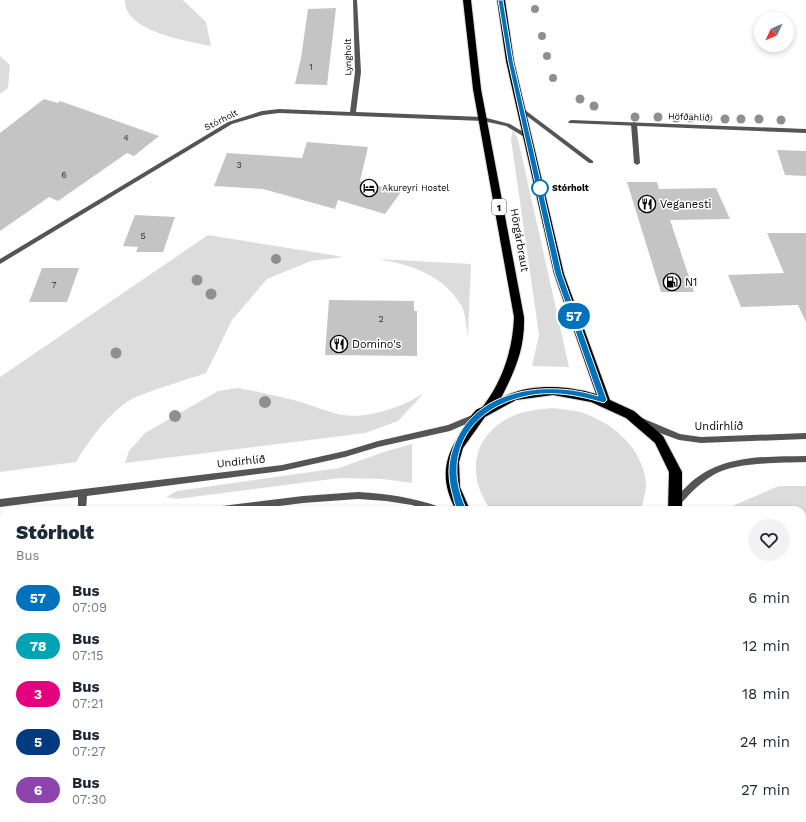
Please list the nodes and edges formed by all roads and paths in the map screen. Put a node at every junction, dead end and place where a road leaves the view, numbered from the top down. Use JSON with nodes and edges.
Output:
{"nodes":[{"id":1,"x":355,"y":0,"type":"edge"},
{"id":2,"x":467,"y":0,"type":"edge"},
{"id":3,"x":501,"y":0,"type":"edge"},
{"id":4,"x":521,"y":109,"type":"junction"},
{"id":5,"x":353,"y":113,"type":"junction"},
{"id":6,"x":483,"y":119,"type":"junction"},
{"id":7,"x":571,"y":122,"type":"dead end"},
{"id":8,"x":634,"y":124,"type":"junction"},
{"id":9,"x":806,"y":131,"type":"edge"},
{"id":10,"x":528,"y":137,"type":"junction"},
{"id":11,"x":591,"y":162,"type":"dead end"},
{"id":12,"x":637,"y":163,"type":"dead end"},
{"id":13,"x":0,"y":262,"type":"edge"},
{"id":14,"x":604,"y":400,"type":"junction"},
{"id":15,"x":489,"y":407,"type":"junction"},
{"id":16,"x":478,"y":415,"type":"junction"},
{"id":17,"x":636,"y":418,"type":"junction"},
{"id":18,"x":806,"y":436,"type":"edge"},
{"id":19,"x":806,"y":459,"type":"edge"},
{"id":20,"x":83,"y":493,"type":"junction"},
{"id":21,"x":0,"y":503,"type":"edge"},
{"id":22,"x":82,"y":506,"type":"edge"},
{"id":23,"x":255,"y":506,"type":"edge"},
{"id":24,"x":428,"y":506,"type":"edge"},
{"id":25,"x":460,"y":506,"type":"edge"},
{"id":26,"x":676,"y":506,"type":"edge"}],
"edges":[{"from":1,"to":5,"type":"street","name":"Lyngholt"},
{"from":2,"to":6,"type":"highway","name":"Hörgárbraut","number":"1"},
{"from":3,"to":4,"type":"highway"},
{"from":4,"to":10,"type":"highway"},
{"from":4,"to":11,"type":"street"},
{"from":5,"to":6,"type":"street","name":"Stórholt"},
{"from":5,"to":13,"type":"street","name":"Stórholt"},
{"from":6,"to":10,"type":"street","name":"Stórholt"},
{"from":6,"to":15,"type":"highway","name":"Hörgárbraut","number":"1"},
{"from":7,"to":8,"type":"street","name":"Höfðahlíð"},
{"from":8,"to":9,"type":"street","name":"Höfðahlíð"},
{"from":8,"to":12,"type":"street"},
{"from":10,"to":14,"type":"highway"},
{"from":14,"to":15,"type":"highway","name":"Hörgárbraut","number":"1"},
{"from":14,"to":17,"type":"highway","name":"Hörgárbraut","number":"1"},
{"from":15,"to":16,"type":"highway","name":"Hörgárbraut","number":"1"},
{"from":16,"to":20,"type":"street","name":"Undirhlíð"},
{"from":16,"to":25,"type":"highway","name":"Hörgárbraut","number":"1"},
{"from":17,"to":18,"type":"street","name":"Undirhlíð"},
{"from":17,"to":26,"type":"highway","name":"Hörgárbraut","number":"1"},
{"from":19,"to":26,"type":"street"},
{"from":20,"to":21,"type":"street","name":"Undirhlíð"},
{"from":20,"to":22,"type":"street"},
{"from":23,"to":24,"type":"street"}]}
